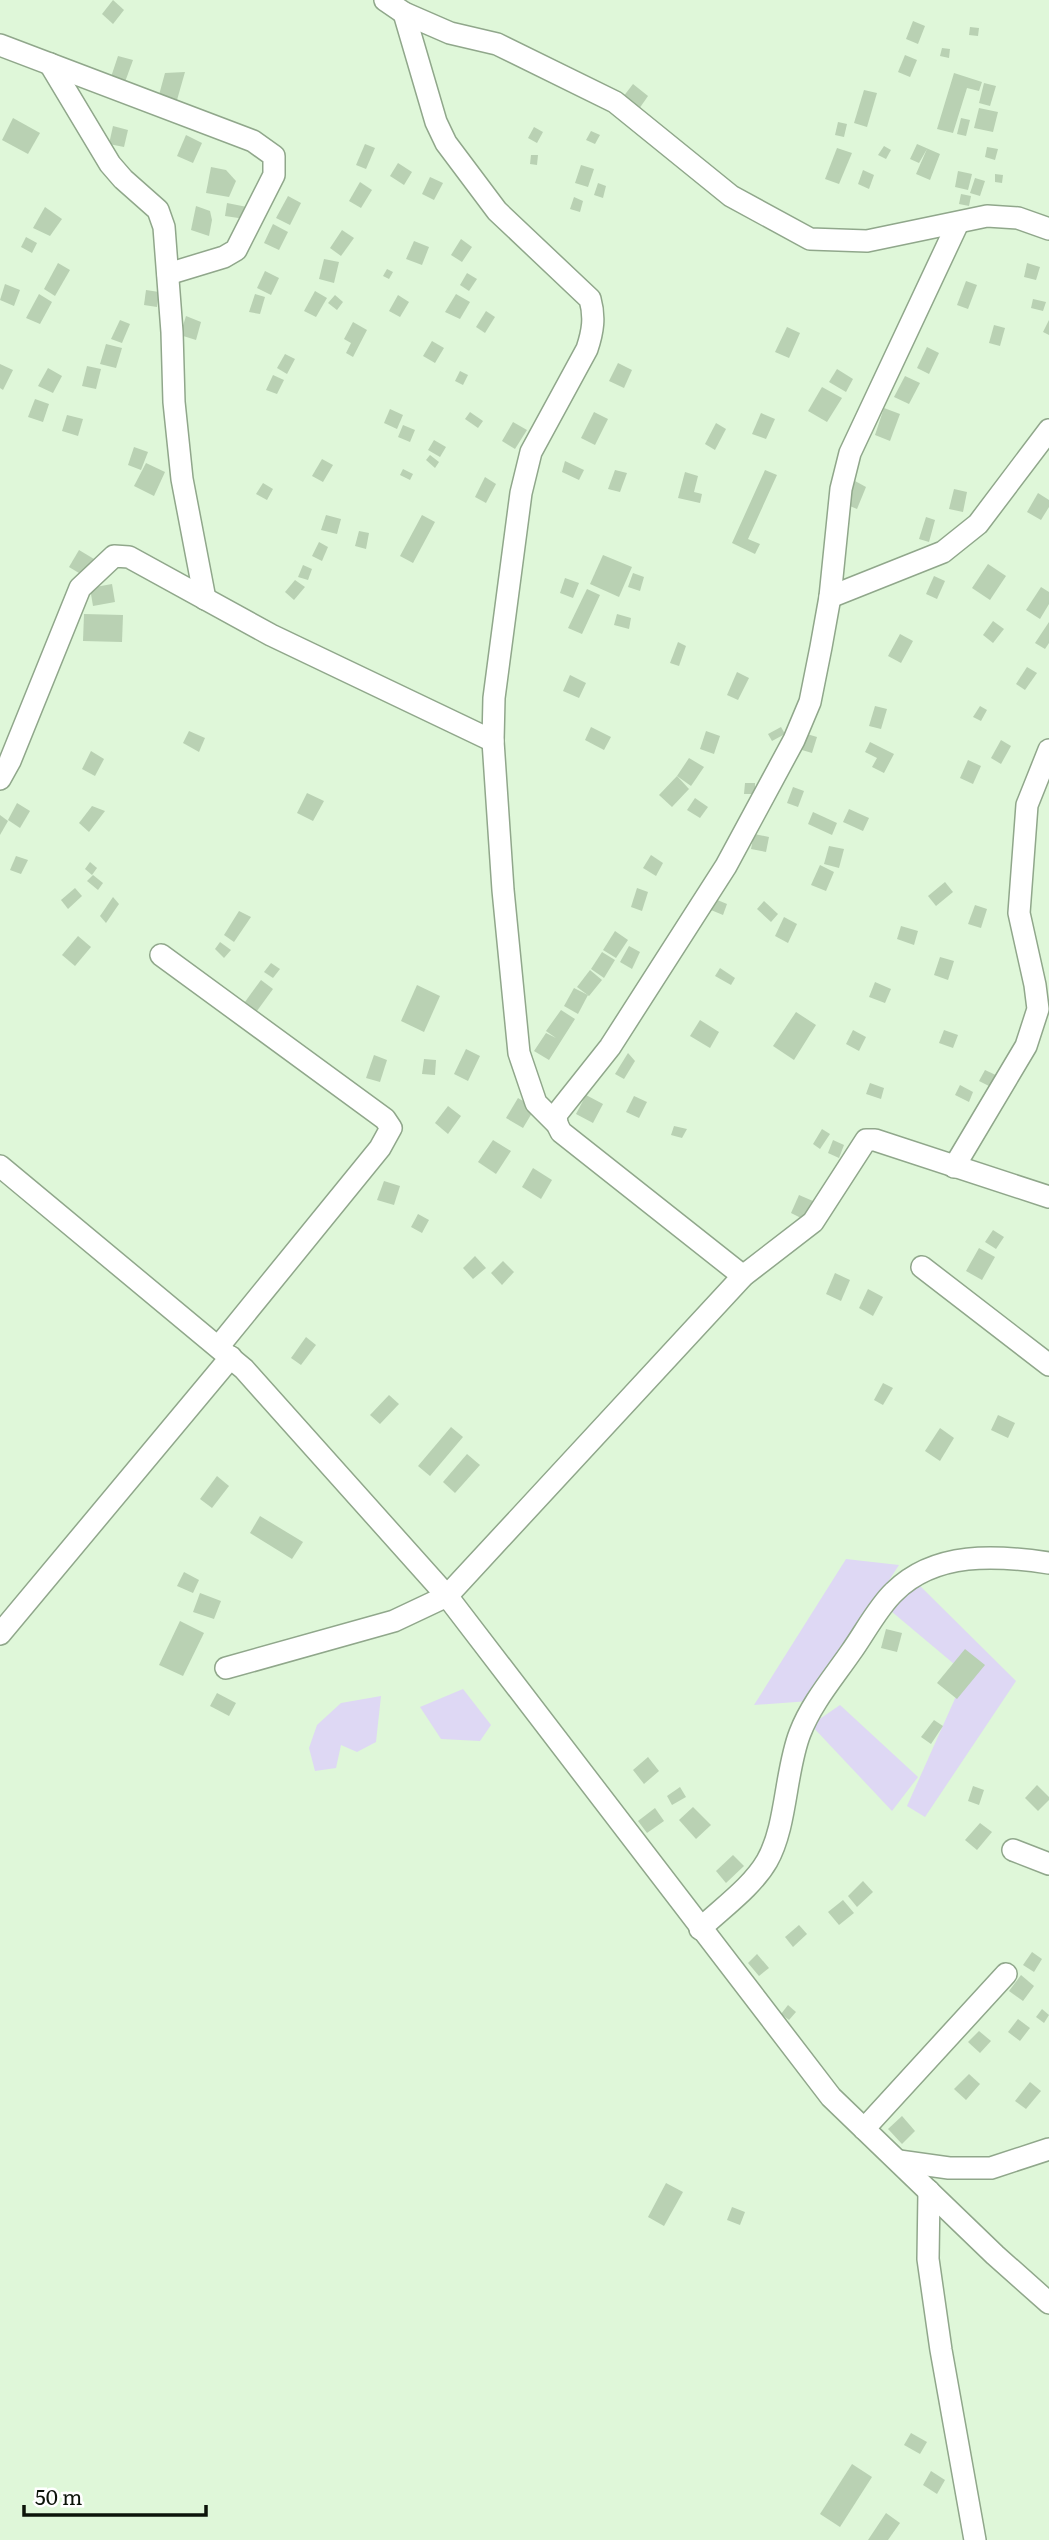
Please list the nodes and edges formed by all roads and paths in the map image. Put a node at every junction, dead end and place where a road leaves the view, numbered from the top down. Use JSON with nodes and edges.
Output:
{"nodes":[{"id":1,"x":385,"y":0,"type":"edge"},
{"id":2,"x":404,"y":13,"type":"junction"},
{"id":3,"x":0,"y":45,"type":"edge"},
{"id":4,"x":50,"y":64,"type":"junction"},
{"id":5,"x":958,"y":223,"type":"junction"},
{"id":6,"x":1049,"y":229,"type":"edge"},
{"id":7,"x":168,"y":274,"type":"junction"},
{"id":8,"x":1049,"y":430,"type":"edge"},
{"id":9,"x":830,"y":597,"type":"junction"},
{"id":10,"x":205,"y":599,"type":"junction"},
{"id":11,"x":493,"y":741,"type":"junction"},
{"id":12,"x":1049,"y":750,"type":"edge"},
{"id":13,"x":0,"y":779,"type":"edge"},
{"id":14,"x":161,"y":955,"type":"dead end"},
{"id":15,"x":557,"y":1124,"type":"junction"},
{"id":16,"x":0,"y":1166,"type":"edge"},
{"id":17,"x":954,"y":1167,"type":"junction"},
{"id":18,"x":1049,"y":1197,"type":"edge"},
{"id":19,"x":922,"y":1267,"type":"dead end"},
{"id":20,"x":743,"y":1276,"type":"junction"},
{"id":21,"x":225,"y":1352,"type":"junction"},
{"id":22,"x":1049,"y":1365,"type":"edge"},
{"id":23,"x":1049,"y":1563,"type":"edge"},
{"id":24,"x":447,"y":1596,"type":"junction"},
{"id":25,"x":0,"y":1634,"type":"edge"},
{"id":26,"x":226,"y":1668,"type":"dead end"},
{"id":27,"x":1013,"y":1850,"type":"dead end"},
{"id":28,"x":1049,"y":1864,"type":"edge"},
{"id":29,"x":700,"y":1929,"type":"junction"},
{"id":30,"x":1006,"y":1974,"type":"dead end"},
{"id":31,"x":864,"y":2129,"type":"junction"},
{"id":32,"x":1049,"y":2149,"type":"edge"},
{"id":33,"x":899,"y":2161,"type":"junction"},
{"id":34,"x":929,"y":2191,"type":"junction"},
{"id":35,"x":1049,"y":2303,"type":"edge"},
{"id":36,"x":975,"y":2540,"type":"edge"}],
"edges":[{"from":1,"to":2,"type":"street"},
{"from":2,"to":5,"type":"street"},
{"from":2,"to":11,"type":"street"},
{"from":3,"to":4,"type":"street"},
{"from":4,"to":7,"type":"street"},
{"from":4,"to":7,"type":"street"},
{"from":5,"to":6,"type":"street"},
{"from":5,"to":9,"type":"street"},
{"from":7,"to":10,"type":"street"},
{"from":8,"to":9,"type":"street"},
{"from":9,"to":15,"type":"street"},
{"from":10,"to":11,"type":"street"},
{"from":10,"to":13,"type":"street"},
{"from":11,"to":15,"type":"street"},
{"from":12,"to":17,"type":"street"},
{"from":14,"to":21,"type":"street"},
{"from":15,"to":20,"type":"street"},
{"from":16,"to":21,"type":"street"},
{"from":17,"to":18,"type":"street"},
{"from":17,"to":20,"type":"street"},
{"from":19,"to":22,"type":"street"},
{"from":20,"to":24,"type":"street"},
{"from":21,"to":24,"type":"street"},
{"from":21,"to":25,"type":"street"},
{"from":23,"to":29,"type":"street"},
{"from":24,"to":26,"type":"street"},
{"from":24,"to":29,"type":"street"},
{"from":27,"to":28,"type":"street"},
{"from":29,"to":31,"type":"street"},
{"from":30,"to":31,"type":"street"},
{"from":31,"to":33,"type":"street"},
{"from":32,"to":33,"type":"street"},
{"from":33,"to":34,"type":"street"},
{"from":34,"to":35,"type":"street"},
{"from":34,"to":36,"type":"street"}]}
